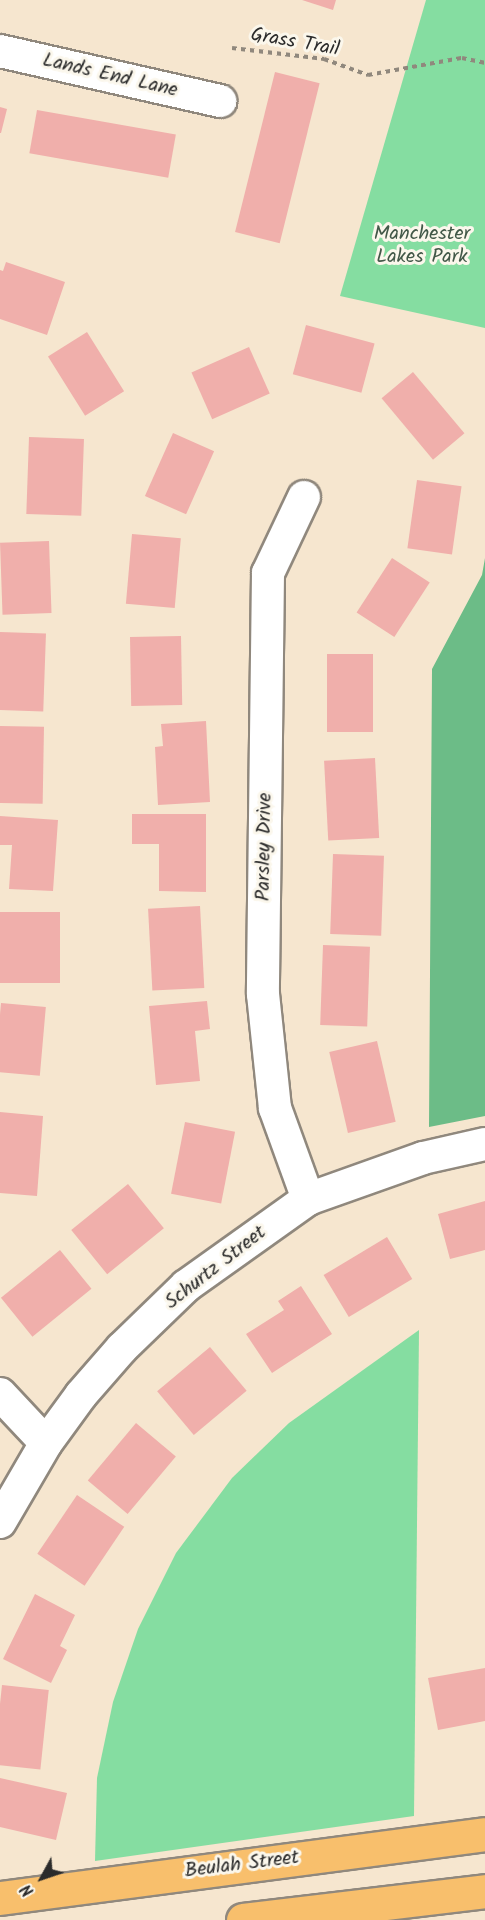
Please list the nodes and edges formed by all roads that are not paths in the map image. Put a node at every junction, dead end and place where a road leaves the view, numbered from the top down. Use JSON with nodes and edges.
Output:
{"nodes":[{"id":1,"x":0,"y":51,"type":"edge"},
{"id":2,"x":220,"y":101,"type":"dead end"},
{"id":3,"x":304,"y":497,"type":"dead end"},
{"id":4,"x":485,"y":1144,"type":"edge"},
{"id":5,"x":308,"y":1199,"type":"junction"},
{"id":6,"x":0,"y":1395,"type":"edge"},
{"id":7,"x":46,"y":1443,"type":"junction"},
{"id":8,"x":0,"y":1522,"type":"edge"},
{"id":9,"x":485,"y":1834,"type":"edge"},
{"id":10,"x":485,"y":1891,"type":"edge"},
{"id":11,"x":0,"y":1898,"type":"edge"},
{"id":12,"x":243,"y":1920,"type":"edge"}],
"edges":[{"from":1,"to":2,"type":"street","name":"Lands End Lane"},
{"from":3,"to":5,"type":"street","name":"Parsley Drive"},
{"from":4,"to":5,"type":"street","name":"Schurtz Street"},
{"from":5,"to":7,"type":"street","name":"Schurtz Street"},
{"from":6,"to":7,"type":"street"},
{"from":7,"to":8,"type":"street","name":"Schurtz Street"},
{"from":9,"to":11,"type":"main road","name":"Beulah Street"},
{"from":10,"to":12,"type":"main road"}]}
